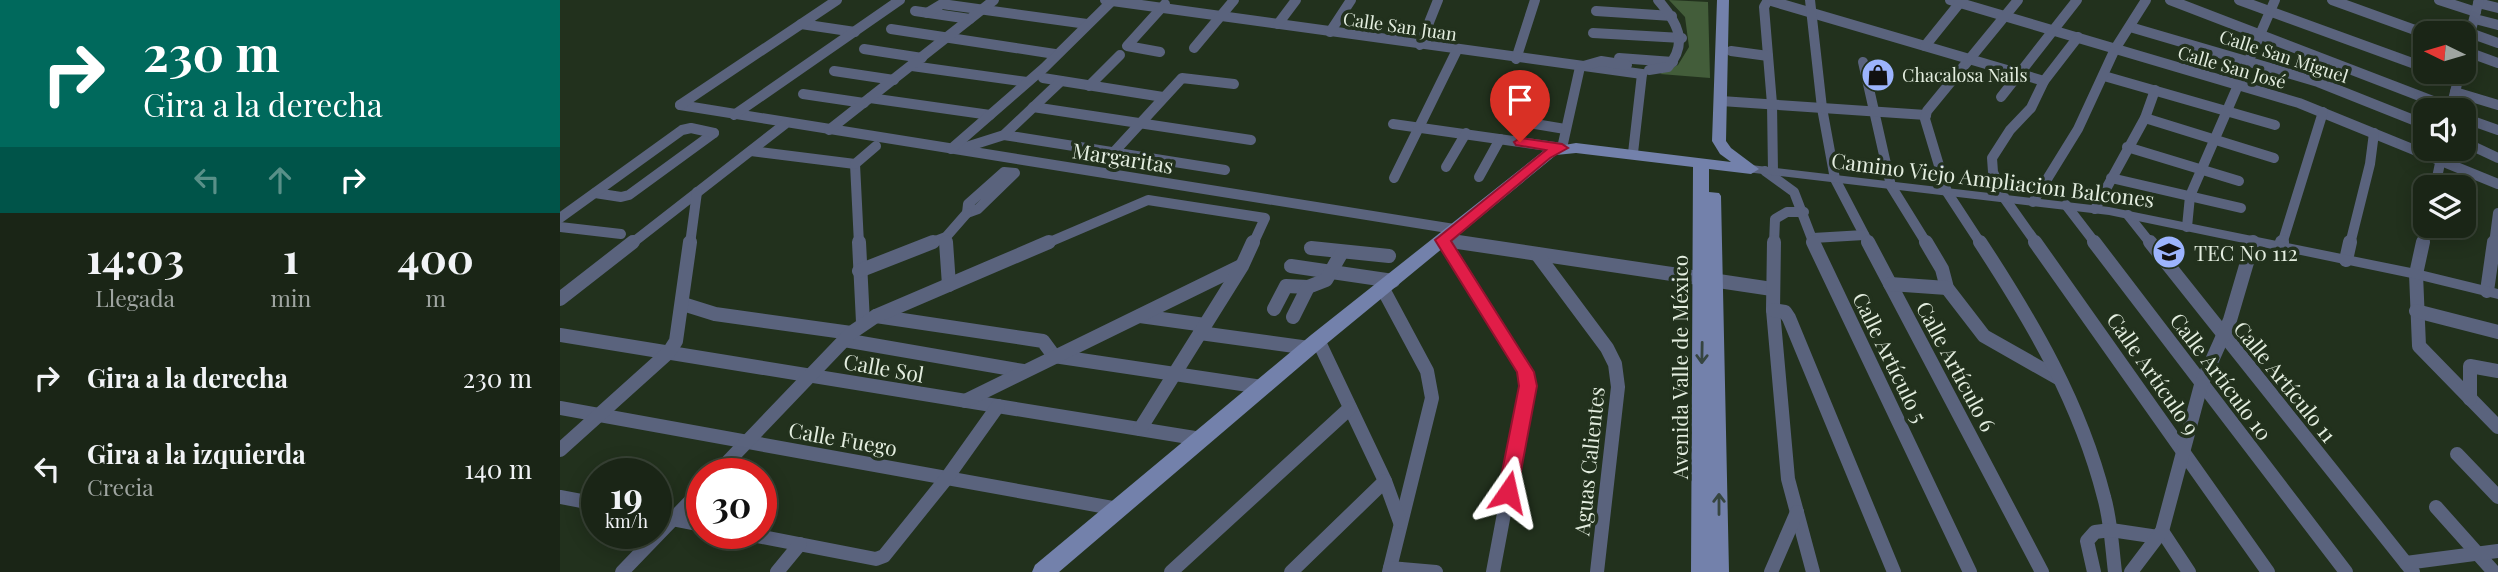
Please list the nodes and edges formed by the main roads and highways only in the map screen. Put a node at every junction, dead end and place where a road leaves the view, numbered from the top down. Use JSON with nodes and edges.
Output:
{"nodes":[{"id":1,"x":1723,"y":0,"type":"edge"},
{"id":2,"x":1707,"y":163,"type":"junction"},
{"id":3,"x":1710,"y":279,"type":"junction"},
{"id":4,"x":1043,"y":572,"type":"edge"},
{"id":5,"x":1702,"y":572,"type":"edge"},
{"id":6,"x":1718,"y":572,"type":"edge"}],
"edges":[{"from":1,"to":2,"type":"main road","name":"Camino Viejo Ampliacion Balcones"},
{"from":2,"to":3,"type":"main road","name":"Avenida Valle de México"},
{"from":2,"to":4,"type":"main road","name":"Camino Viejo Ampliacion Balcones"},
{"from":3,"to":5,"type":"main road","name":"Avenida Valle de México","one_way":true},
{"from":6,"to":3,"type":"main road","name":"Avenida Valle de México","one_way":true}]}
